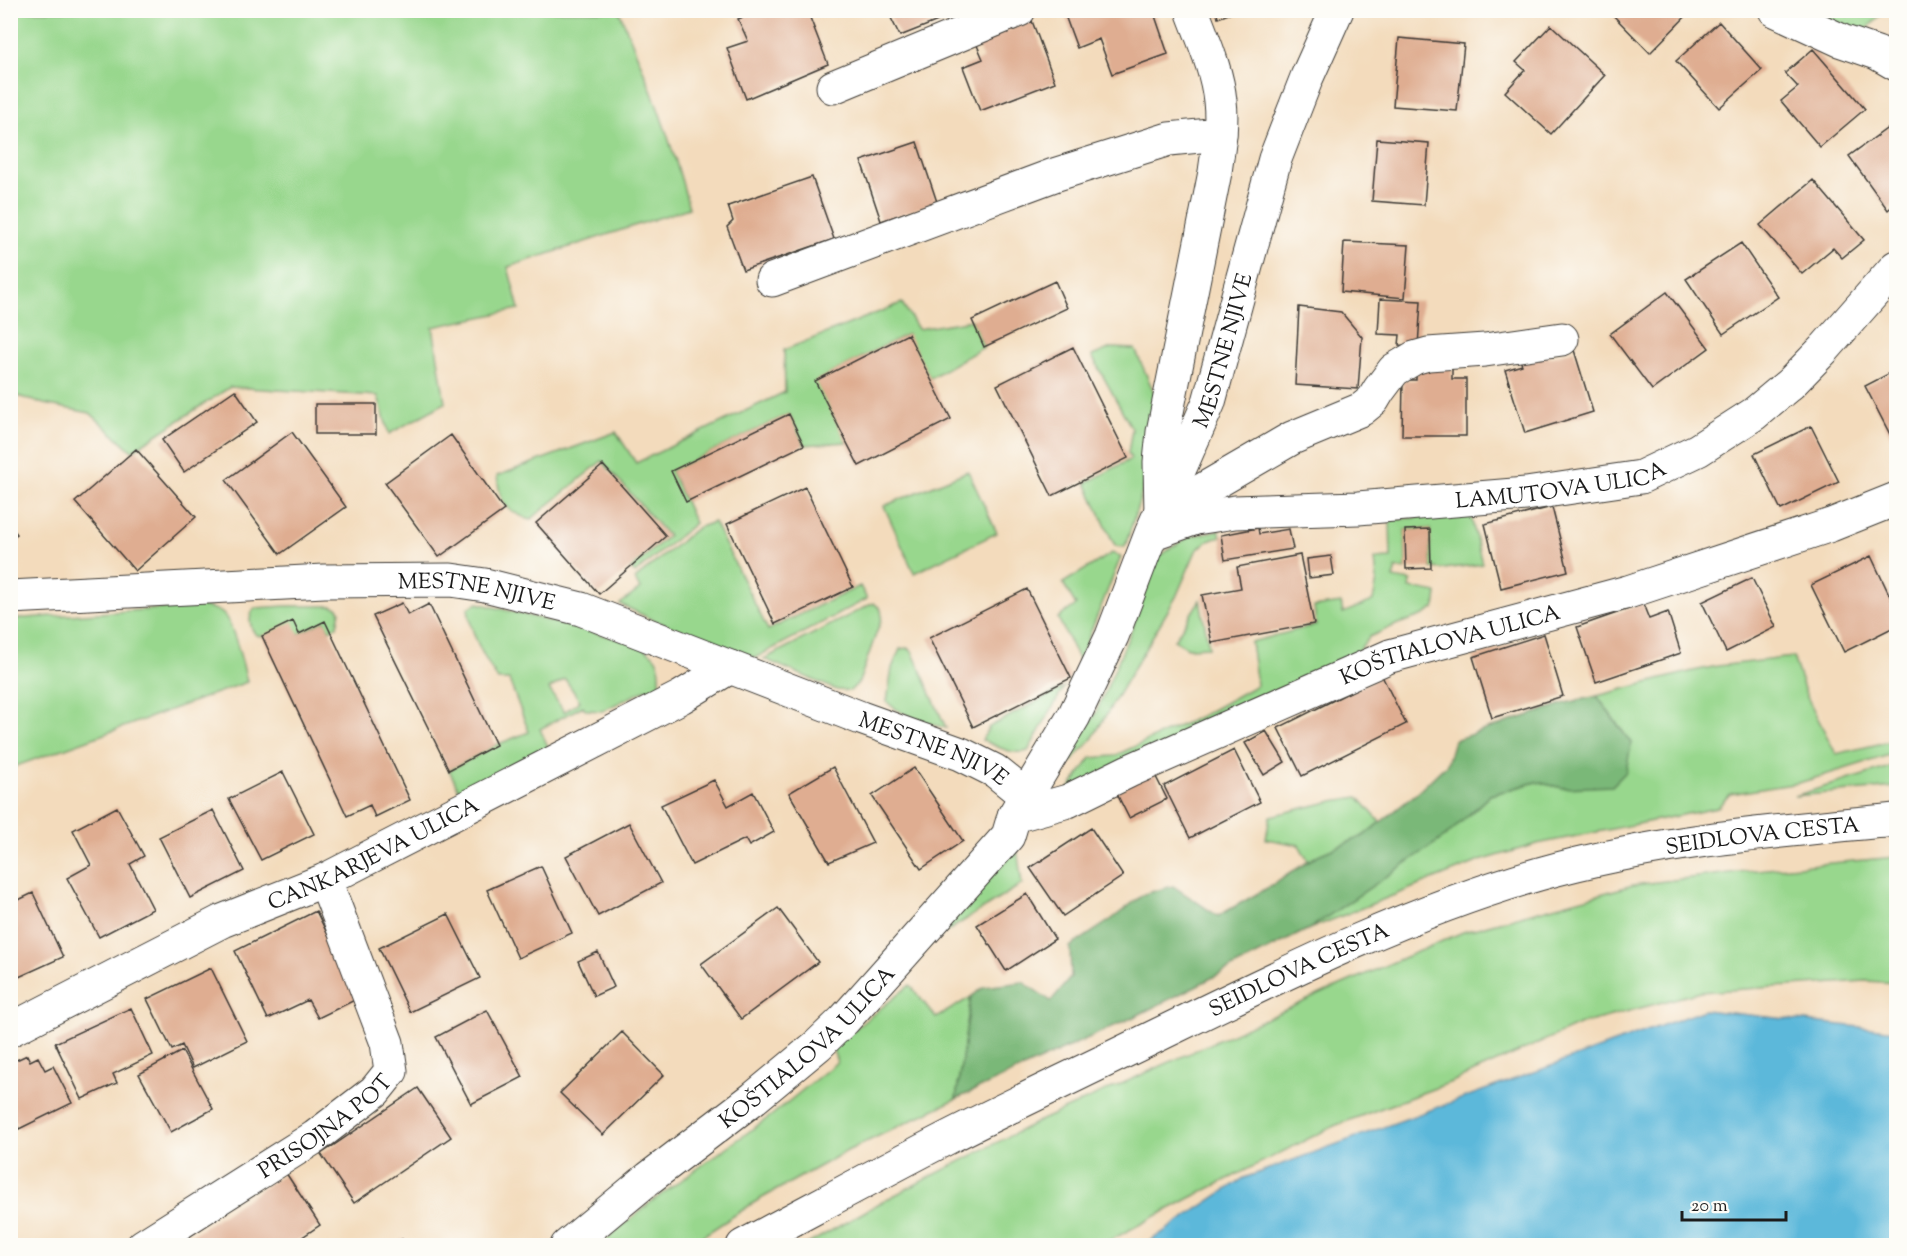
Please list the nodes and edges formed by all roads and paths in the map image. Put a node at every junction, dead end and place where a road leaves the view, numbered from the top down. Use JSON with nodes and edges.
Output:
{"nodes":[{"id":1,"x":1019,"y":10,"type":"edge"},
{"id":2,"x":1192,"y":10,"type":"edge"},
{"id":3,"x":1336,"y":10,"type":"edge"},
{"id":4,"x":1775,"y":10,"type":"edge"},
{"id":5,"x":1896,"y":64,"type":"edge"},
{"id":6,"x":833,"y":87,"type":"dead end"},
{"id":7,"x":1220,"y":134,"type":"junction"},
{"id":8,"x":1896,"y":267,"type":"edge"},
{"id":9,"x":772,"y":280,"type":"dead end"},
{"id":10,"x":1562,"y":339,"type":"dead end"},
{"id":11,"x":1896,"y":499,"type":"edge"},
{"id":12,"x":1156,"y":524,"type":"junction"},
{"id":13,"x":10,"y":597,"type":"edge"},
{"id":14,"x":730,"y":667,"type":"junction"},
{"id":15,"x":1020,"y":806,"type":"junction"},
{"id":16,"x":1896,"y":820,"type":"edge"},
{"id":17,"x":326,"y":880,"type":"junction"},
{"id":18,"x":10,"y":1030,"type":"edge"},
{"id":19,"x":143,"y":1245,"type":"edge"},
{"id":20,"x":567,"y":1245,"type":"edge"},
{"id":21,"x":743,"y":1245,"type":"edge"}],
"edges":[{"from":1,"to":6,"type":"street"},
{"from":2,"to":7,"type":"street"},
{"from":3,"to":12,"type":"street","name":"MESTNE NJIVE"},
{"from":4,"to":5,"type":"street"},
{"from":7,"to":9,"type":"street"},
{"from":7,"to":12,"type":"street"},
{"from":8,"to":12,"type":"street","name":"LAMUTOVA ULICA"},
{"from":10,"to":12,"type":"street"},
{"from":11,"to":15,"type":"street","name":"KOŠTIALOVA ULICA"},
{"from":12,"to":15,"type":"street","name":"MESTNE NJIVE"},
{"from":13,"to":14,"type":"street","name":"MESTNE NJIVE"},
{"from":14,"to":15,"type":"street","name":"MESTNE NJIVE"},
{"from":14,"to":17,"type":"street","name":"CANKARJEVA ULICA"},
{"from":15,"to":20,"type":"street","name":"KOŠTIALOVA ULICA"},
{"from":16,"to":21,"type":"street","name":"SEIDLOVA CESTA"},
{"from":17,"to":18,"type":"street","name":"CANKARJEVA ULICA"},
{"from":17,"to":19,"type":"street","name":"PRISOJNA POT"}]}
